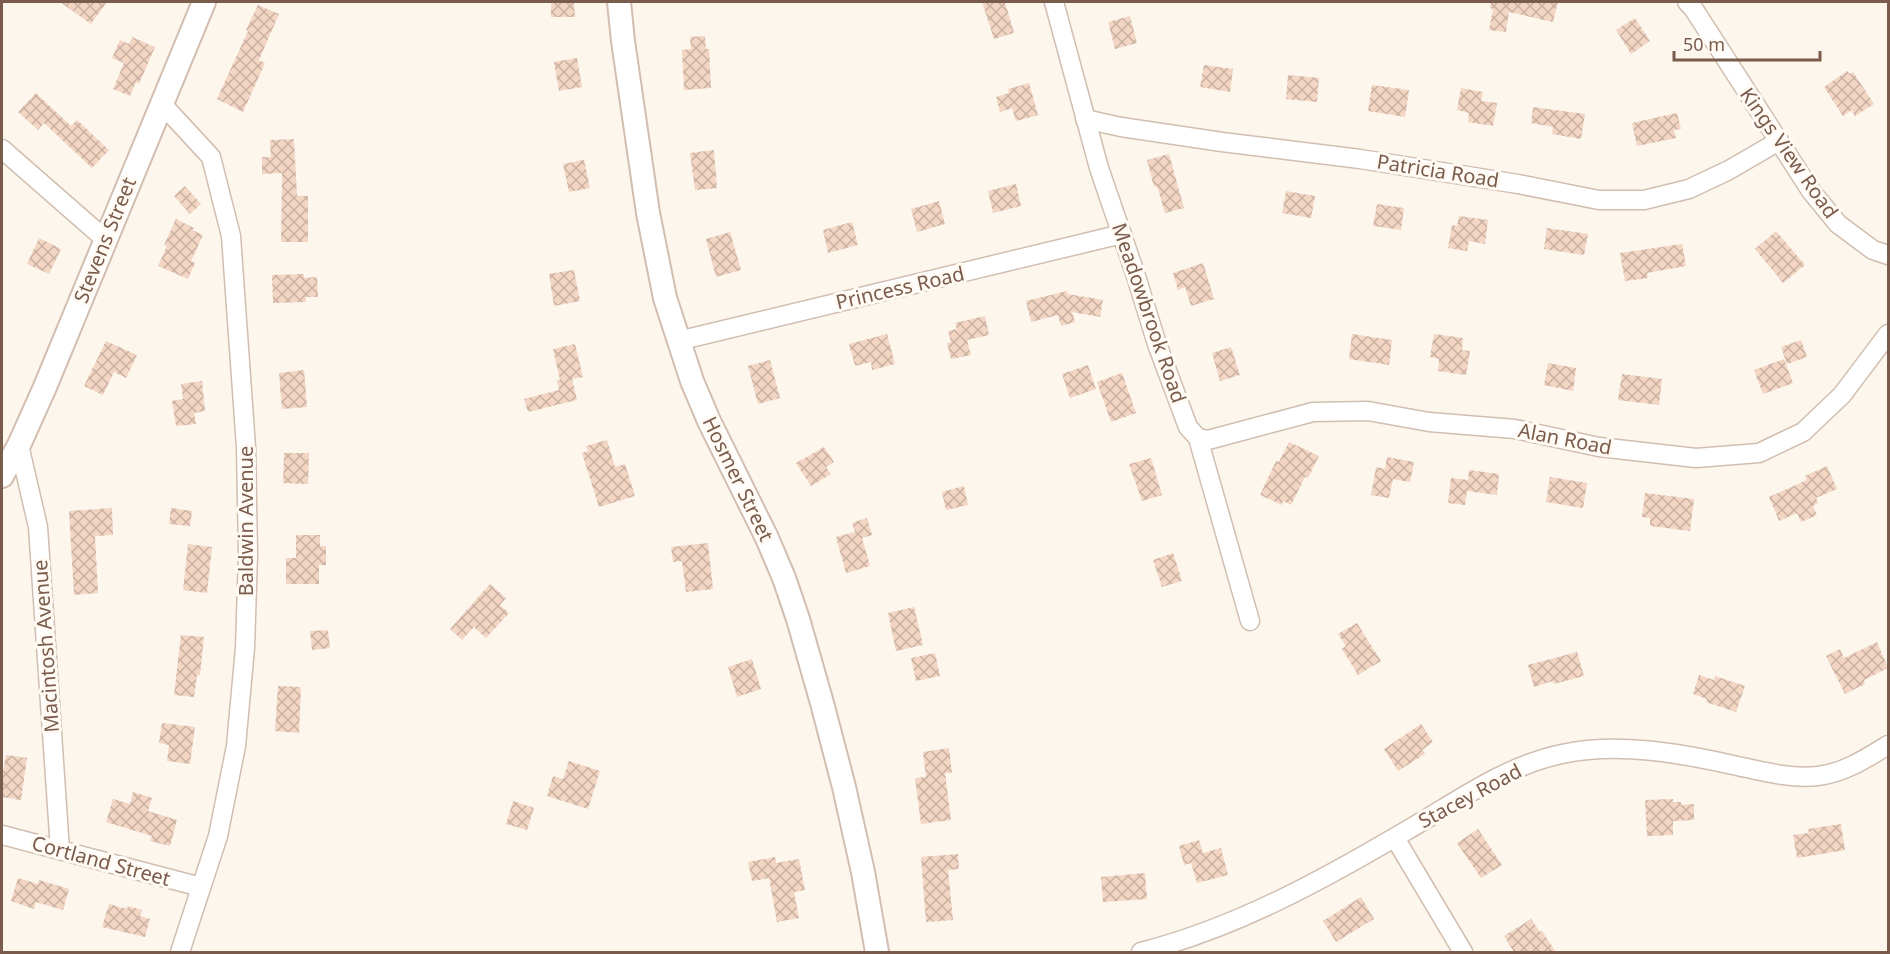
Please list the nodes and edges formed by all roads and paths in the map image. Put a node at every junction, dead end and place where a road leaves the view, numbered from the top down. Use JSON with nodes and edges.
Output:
{"nodes":[{"id":1,"x":619,"y":2,"type":"edge"},
{"id":2,"x":1054,"y":2,"type":"edge"},
{"id":3,"x":1687,"y":2,"type":"edge"},
{"id":4,"x":200,"y":3,"type":"edge"},
{"id":5,"x":161,"y":103,"type":"junction"},
{"id":6,"x":1085,"y":119,"type":"junction"},
{"id":7,"x":1779,"y":141,"type":"junction"},
{"id":8,"x":2,"y":149,"type":"edge"},
{"id":9,"x":1122,"y":234,"type":"junction"},
{"id":10,"x":106,"y":240,"type":"junction"},
{"id":11,"x":1888,"y":255,"type":"edge"},
{"id":12,"x":1888,"y":334,"type":"edge"},
{"id":13,"x":678,"y":341,"type":"junction"},
{"id":14,"x":1197,"y":438,"type":"junction"},
{"id":15,"x":19,"y":445,"type":"junction"},
{"id":16,"x":2,"y":476,"type":"edge"},
{"id":17,"x":1250,"y":621,"type":"dead end"},
{"id":18,"x":1888,"y":745,"type":"edge"},
{"id":19,"x":2,"y":835,"type":"edge"},
{"id":20,"x":1395,"y":838,"type":"junction"},
{"id":21,"x":60,"y":850,"type":"junction"},
{"id":22,"x":201,"y":887,"type":"junction"},
{"id":23,"x":180,"y":952,"type":"edge"},
{"id":24,"x":877,"y":952,"type":"edge"},
{"id":25,"x":1141,"y":952,"type":"edge"},
{"id":26,"x":1463,"y":952,"type":"edge"}],
"edges":[{"from":1,"to":13,"type":"street","name":"Hosmer Street"},
{"from":2,"to":6,"type":"street","name":"Meadowbrook Road"},
{"from":3,"to":7,"type":"street","name":"Kings View Road"},
{"from":4,"to":5,"type":"street","name":"Stevens Street"},
{"from":5,"to":10,"type":"street","name":"Stevens Street"},
{"from":5,"to":22,"type":"street","name":"Baldwin Avenue"},
{"from":6,"to":7,"type":"street","name":"Patricia Road"},
{"from":6,"to":9,"type":"street","name":"Meadowbrook Road"},
{"from":7,"to":11,"type":"street","name":"Kings View Road"},
{"from":8,"to":10,"type":"street"},
{"from":9,"to":13,"type":"street","name":"Princess Road"},
{"from":9,"to":14,"type":"street","name":"Meadowbrook Road"},
{"from":10,"to":15,"type":"street","name":"Stevens Street"},
{"from":12,"to":14,"type":"street","name":"Alan Road"},
{"from":13,"to":24,"type":"street","name":"Hosmer Street"},
{"from":14,"to":17,"type":"street","name":"Meadowbrook Road"},
{"from":15,"to":16,"type":"street","name":"Stevens Street"},
{"from":15,"to":21,"type":"street","name":"Macintosh Avenue"},
{"from":18,"to":20,"type":"street","name":"Stacey Road"},
{"from":19,"to":21,"type":"street","name":"Cortland Street"},
{"from":20,"to":25,"type":"street","name":"Stacey Road"},
{"from":20,"to":26,"type":"street"},
{"from":21,"to":22,"type":"street","name":"Cortland Street"},
{"from":22,"to":23,"type":"street","name":"Baldwin Avenue"}]}
